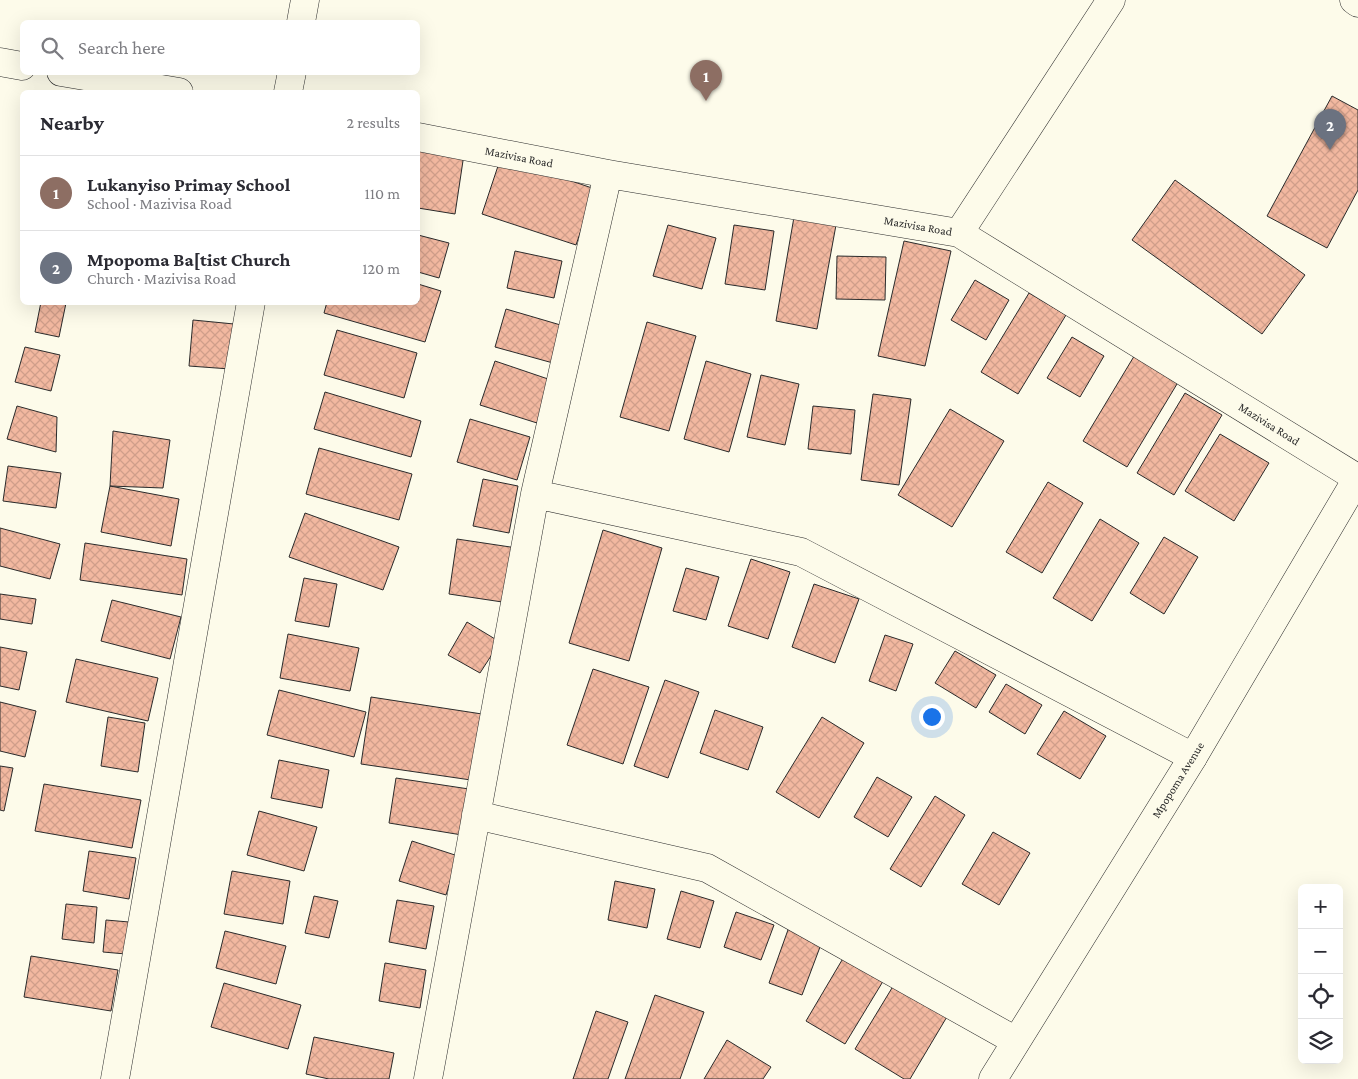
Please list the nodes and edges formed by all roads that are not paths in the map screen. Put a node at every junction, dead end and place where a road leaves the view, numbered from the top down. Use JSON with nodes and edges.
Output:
{"nodes":[{"id":1,"x":305,"y":0,"type":"edge"},
{"id":2,"x":1111,"y":0,"type":"edge"},
{"id":3,"x":1354,"y":0,"type":"edge"},
{"id":4,"x":1358,"y":3,"type":"edge"},
{"id":5,"x":301,"y":20,"type":"edge"},
{"id":6,"x":0,"y":62,"type":"edge"},
{"id":7,"x":20,"y":66,"type":"edge"},
{"id":8,"x":79,"y":75,"type":"edge"},
{"id":9,"x":291,"y":75,"type":"edge"},
{"id":10,"x":168,"y":90,"type":"edge"},
{"id":11,"x":288,"y":90,"type":"edge"},
{"id":12,"x":420,"y":136,"type":"edge"},
{"id":13,"x":608,"y":174,"type":"junction"},
{"id":14,"x":959,"y":234,"type":"junction"},
{"id":15,"x":250,"y":305,"type":"edge"},
{"id":16,"x":1358,"y":478,"type":"edge"},
{"id":17,"x":535,"y":494,"type":"junction"},
{"id":18,"x":1193,"y":757,"type":"junction"},
{"id":19,"x":476,"y":815,"type":"junction"},
{"id":20,"x":1016,"y":1041,"type":"junction"},
{"id":21,"x":114,"y":1079,"type":"edge"},
{"id":22,"x":428,"y":1079,"type":"edge"},
{"id":23,"x":993,"y":1079,"type":"edge"}],
"edges":[{"from":1,"to":5,"type":"street"},
{"from":2,"to":14,"type":"street"},
{"from":3,"to":4,"type":"street"},
{"from":6,"to":7,"type":"street"},
{"from":8,"to":10,"type":"street"},
{"from":9,"to":11,"type":"street"},
{"from":12,"to":13,"type":"street","name":"Mazivisa Road"},
{"from":13,"to":14,"type":"street","name":"Mazivisa Road"},
{"from":13,"to":17,"type":"street"},
{"from":14,"to":16,"type":"street","name":"Mazivisa Road"},
{"from":15,"to":21,"type":"street"},
{"from":16,"to":18,"type":"street","name":"Mpopoma Avenue"},
{"from":17,"to":18,"type":"street"},
{"from":17,"to":19,"type":"street"},
{"from":18,"to":20,"type":"street","name":"Mpopoma Avenue"},
{"from":19,"to":20,"type":"street"},
{"from":19,"to":22,"type":"street"},
{"from":20,"to":23,"type":"street","name":"Mpopoma Avenue"}]}
